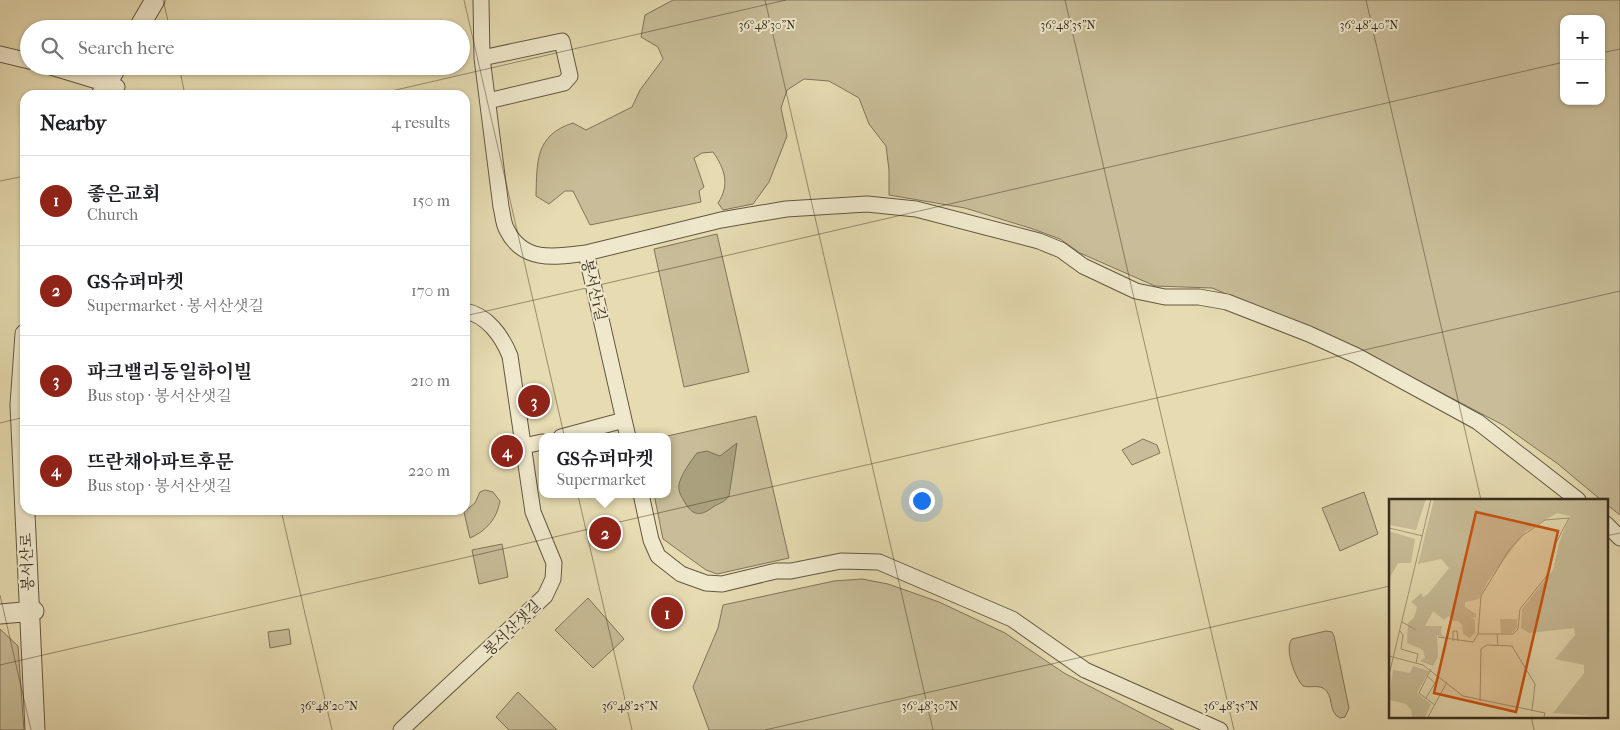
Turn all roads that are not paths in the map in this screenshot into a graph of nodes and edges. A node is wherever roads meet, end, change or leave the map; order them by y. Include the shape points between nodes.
1 (155, 0) edge
2 (162, 0) edge
3 (481, 0) edge
4 (143, 20) edge
5 (152, 20) edge
6 (0, 54) edge
7 (482, 58) junction
8 (20, 59) edge
9 (71, 75) edge
10 (114, 75) edge
11 (121, 75) edge
12 (109, 90) edge
13 (488, 101) junction
14 (586, 253) junction
15 (470, 314) edge
16 (624, 420) junction
17 (576, 433) edge
18 (627, 433) edge
19 (539, 443) edge
20 (524, 446) junction
21 (642, 498) edge
22 (1577, 499) edge
23 (26, 515) edge
24 (29, 515) edge
25 (1608, 526) edge
26 (1620, 538) edge
27 (31, 612) junction
28 (0, 614) edge
29 (35, 730) edge
30 (41, 730) edge
31 (401, 730) edge
32 (1220, 730) edge

1 - 4 street
2 - 5 street
3 - 7 street, 봉서산1길
6 - 8 street
7 - 13 street, 봉서산1길
7 - 13 street via 562,41 570,76 564,83
9 - 12 street
10 - 12 street
11 - 12 street
13 - 14 street, 봉서산1길 via 501,207 507,230 524,252 552,257
14 - 16 street, 봉서산1길
14 - 22 street via 721,220 786,209 867,204 916,209 1039,241 1136,290 1165,297 1199,296 1227,302 1309,334 1357,356 1478,422
15 - 20 street, 봉서산샛길 via 489,323 503,338 510,356
16 - 17 street
16 - 18 street, 봉서산1길
19 - 20 street
20 - 31 street, 봉서산샛길 via 534,512 554,563 553,580 545,596
21 - 32 street via 658,556 681,574 706,583 722,584 776,571 841,561 879,562 1012,618 1085,670
23 - 27 street, 봉서산로
24 - 27 street, 봉서산로
25 - 26 street
27 - 28 street
27 - 29 street, 봉서산로
27 - 30 street, 봉서산로

